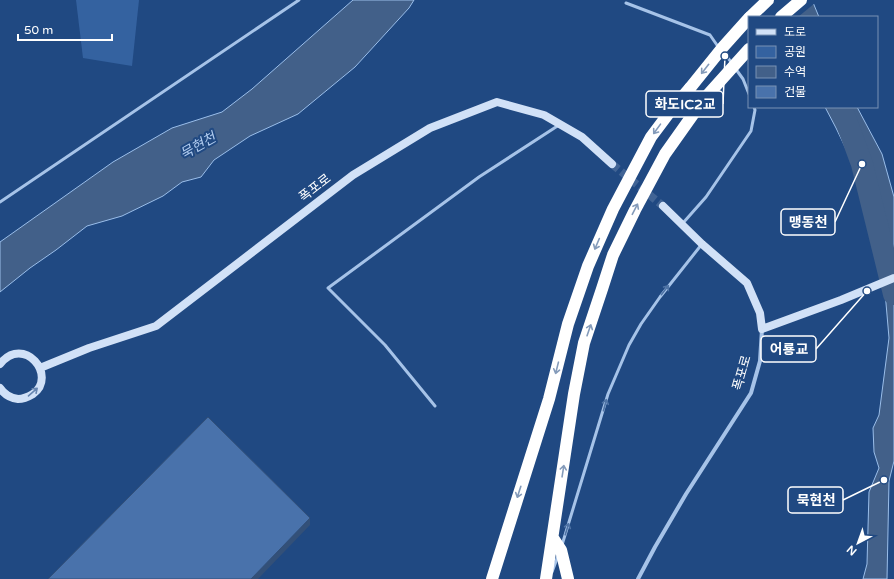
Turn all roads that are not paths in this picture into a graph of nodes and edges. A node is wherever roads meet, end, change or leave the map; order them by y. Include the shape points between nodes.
1 (299, 0) edge
2 (768, 0) edge
3 (801, 0) edge
4 (626, 3) dead end
5 (751, 16) edge
6 (782, 16) edge
7 (748, 19) edge
8 (748, 50) edge
9 (748, 91) edge
10 (754, 108) edge
11 (561, 124) junction
12 (612, 164) tunnel mouth
13 (0, 202) edge
14 (663, 206) tunnel mouth
15 (681, 224) junction
16 (702, 244) junction
17 (894, 278) edge
18 (762, 329) junction
19 (1, 359) edge
20 (40, 368) junction
21 (0, 388) edge
22 (434, 406) dead end
23 (552, 538) junction
24 (561, 550) junction
25 (492, 579) edge
26 (546, 579) edge
27 (550, 579) edge
28 (568, 579) edge
29 (638, 579) edge

1 - 13 lane
2 - 5 highway
3 - 6 highway
4 - 9 lane via 710,35 743,78
7 -> 25 highway, bridge via 672,109 652,137 613,209 588,266 568,324 549,399
23 -> 8 highway, bridge via 584,342 613,256 665,154 704,99
10 - 15 lane via 751,131 706,197
11 - 12 main road, 폭포로 via 582,137
11 - 20 main road, 폭포로 via 544,114 497,102 430,128 353,175 156,326 89,348
11 - 22 lane via 479,177 328,288 385,345
14 - 15 main road, 폭포로
15 - 16 main road, 폭포로
16 - 18 main road, 폭포로 via 747,283 760,313
24 -> 16 lane via 608,394 629,346 660,297
17 - 18 main road
18 - 29 street, 폭포로 via 760,361 751,393 686,494
19 - 20 main road via 20,353 36,361
21 -> 20 main road via 12,398 27,397 39,386 42,375
23 - 24 highway
23 - 26 highway
24 - 27 lane
24 - 28 highway

